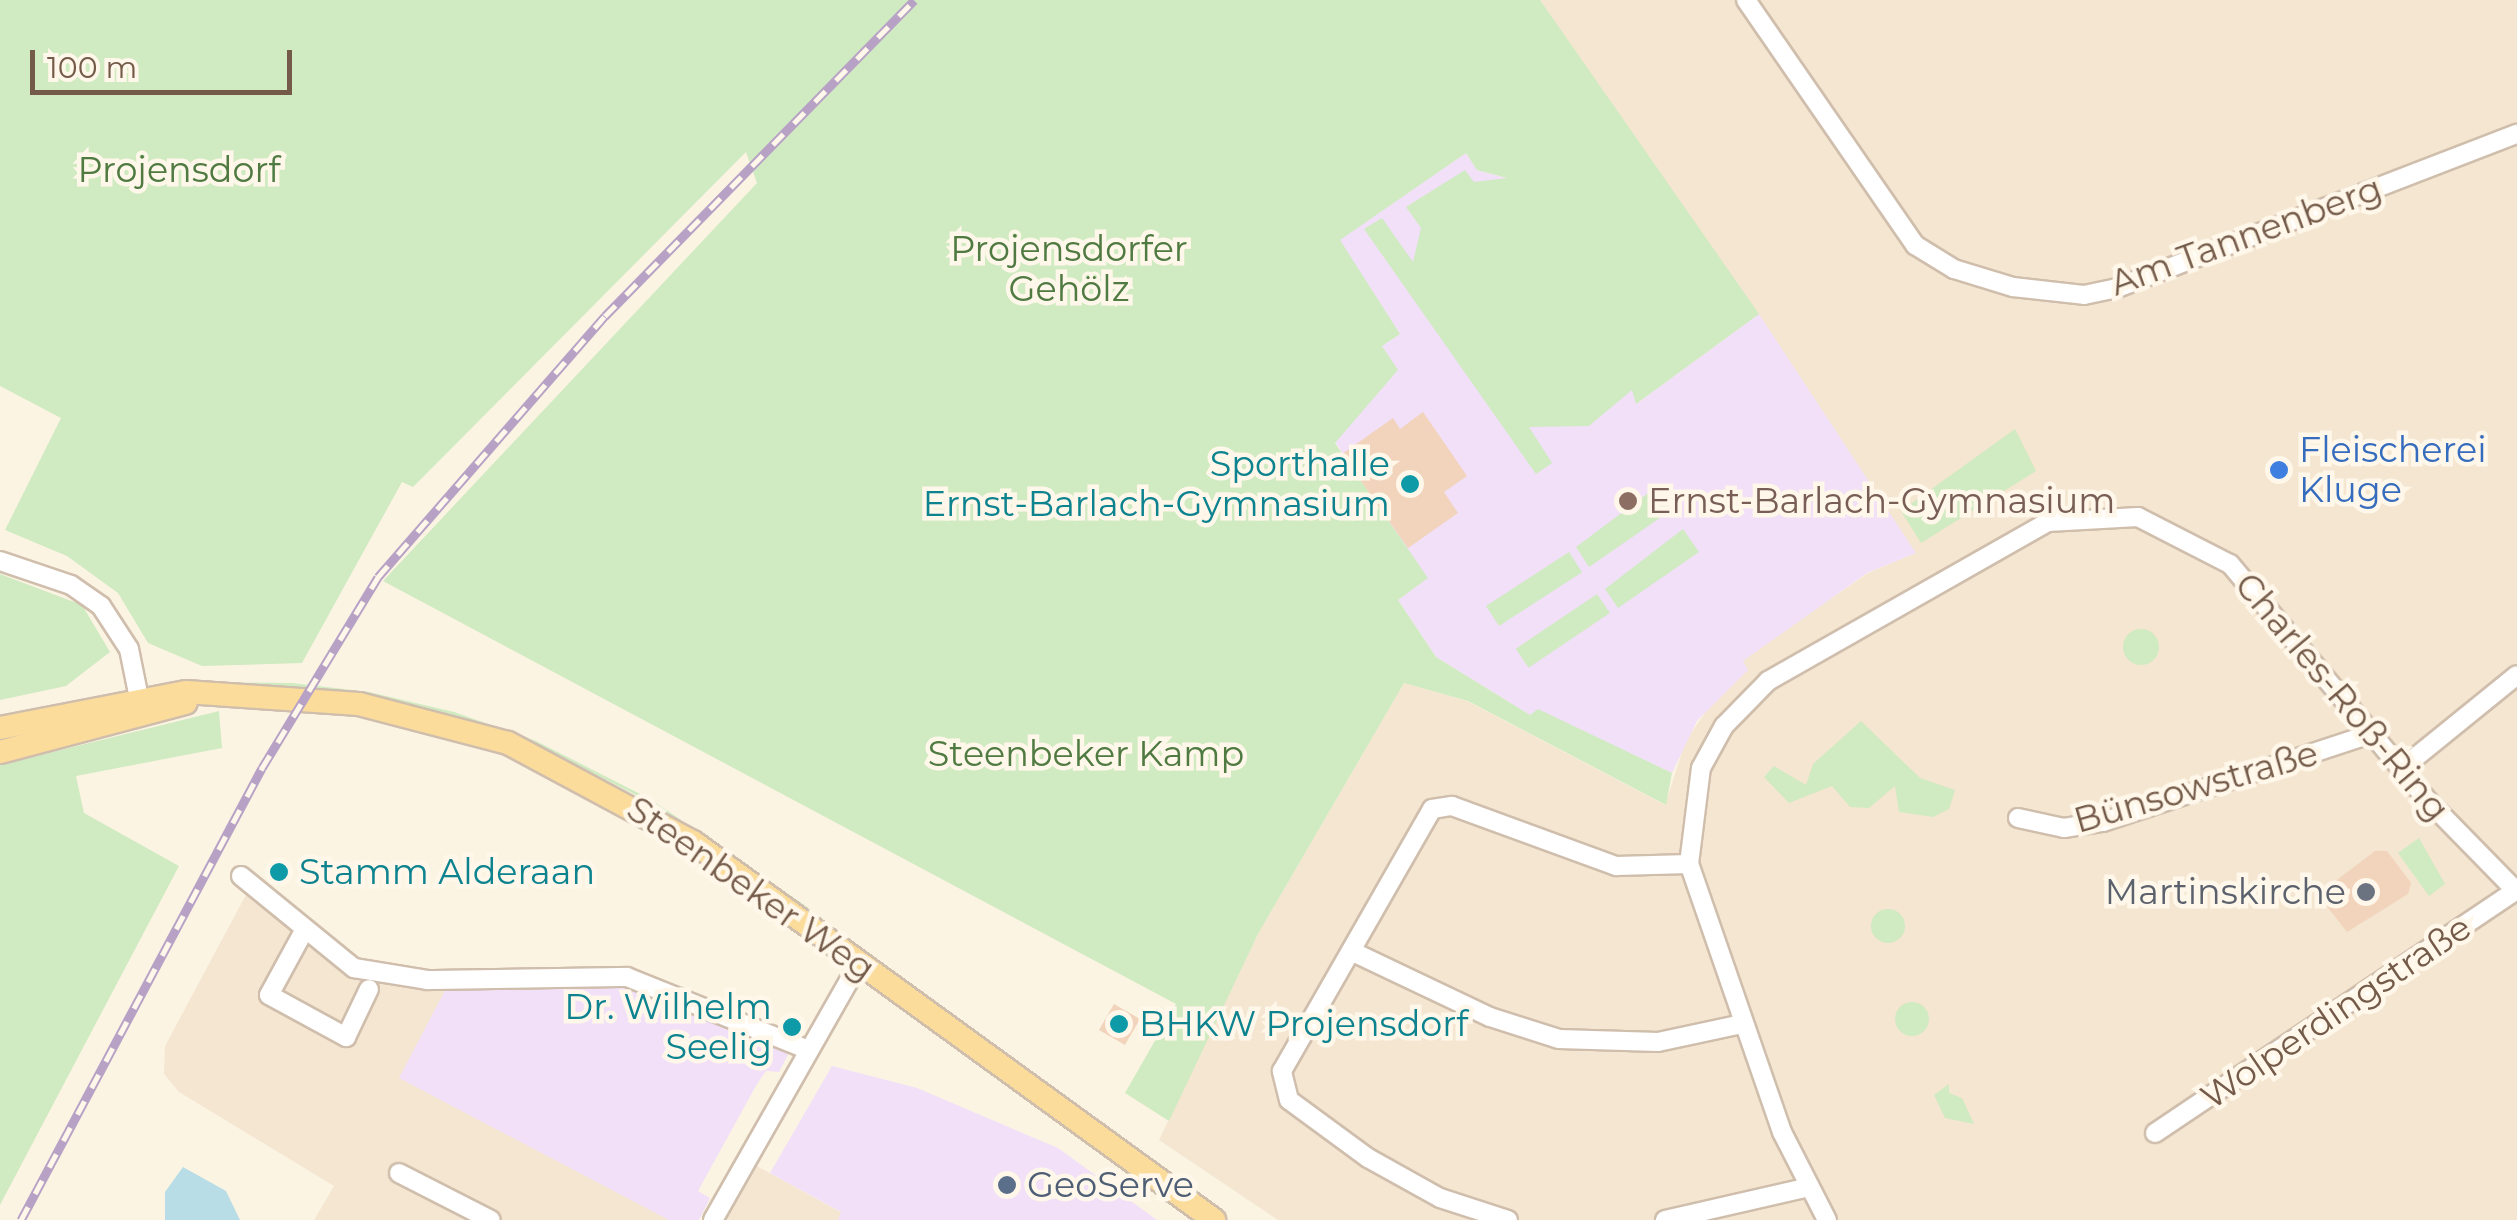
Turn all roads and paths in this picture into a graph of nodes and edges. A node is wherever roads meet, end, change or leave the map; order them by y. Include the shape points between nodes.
1 (1746, 0) edge
2 (2517, 134) edge
3 (0, 561) edge
4 (2517, 675) edge
5 (140, 705) junction
6 (0, 728) edge
7 (2373, 733) junction
8 (0, 752) edge
9 (2401, 769) junction
10 (2018, 818) dead end
11 (1689, 864) junction
12 (241, 876) dead end
13 (2517, 891) edge
14 (304, 928) junction
15 (1350, 951) junction
16 (859, 963) junction
17 (369, 989) dead end
18 (1742, 1024) junction
19 (806, 1049) junction
20 (2156, 1132) dead end
21 (399, 1173) dead end
22 (1809, 1187) junction
23 (491, 1220) edge
24 (713, 1220) edge
25 (1214, 1220) edge
26 (1508, 1220) edge
27 (1665, 1220) edge
28 (1827, 1220) edge

1 - 2 street, Am Tannenberg via 1915,244 1954,269 2013,287 2084,295 2117,288
3 - 5 street via 71,584 102,606 129,649
4 - 9 street
5 - 6 main road, Steenbeker Weg
5 - 8 main road, Steenbeker Weg
5 - 16 main road, Steenbeker Weg via 228,695 382,708 555,763 693,842
7 - 9 street, Charles-Roß-Ring
7 - 10 street, Bünsowstraße via 2103,822 2064,828
7 - 11 street, Charles-Roß-Ring via 2250,585 2204,544 2138,517 2048,522 1739,707 1701,768
9 - 13 street, Charles-Roß-Ring
11 - 15 street via 1616,866 1438,807
11 - 18 street, Charles-Roß-Ring
12 - 14 street
13 - 20 street, Wolperdingstraße
14 - 17 street via 270,995 346,1037
14 - 19 street via 354,968 403,979 588,973 658,984
15 - 18 street via 1490,1018 1559,1039 1658,1042
15 - 26 street via 1282,1071 1284,1095 1400,1178
16 - 19 street
16 - 25 main road, Steenbeker Weg
18 - 22 street, Charles-Roß-Ring
19 - 24 street
21 - 23 street
22 - 27 street
22 - 28 street, Charles-Roß-Ring

